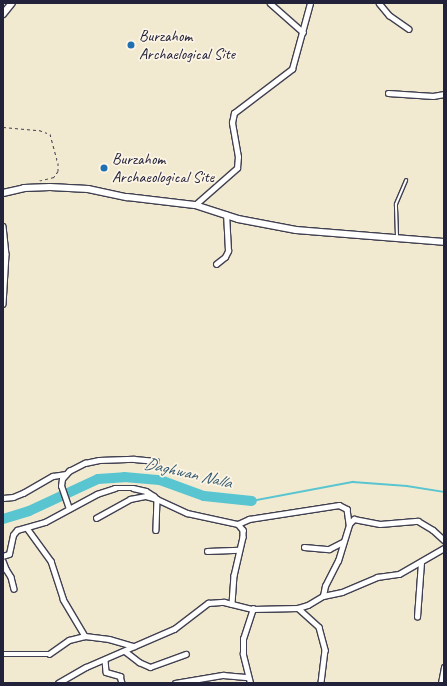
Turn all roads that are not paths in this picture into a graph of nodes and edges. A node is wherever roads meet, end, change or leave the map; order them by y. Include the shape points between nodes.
1 (12, 3) edge
2 (270, 3) edge
3 (310, 3) edge
4 (379, 3) edge
5 (3, 14) edge
6 (409, 29) dead end
7 (302, 32) junction
8 (388, 93) dead end
9 (444, 94) edge
10 (406, 180) dead end
11 (3, 193) edge
12 (196, 205) junction
13 (226, 215) junction
14 (3, 226) edge
15 (398, 239) junction
16 (444, 242) edge
17 (216, 264) dead end
18 (4, 304) edge
19 (156, 461) dead end
20 (66, 474) junction
21 (3, 498) edge
22 (157, 499) junction
23 (69, 509) junction
24 (96, 518) dead end
25 (238, 524) junction
26 (350, 524) junction
27 (27, 528) junction
28 (156, 530) dead end
29 (444, 540) edge
30 (343, 542) junction
31 (304, 547) dead end
32 (444, 548) edge
33 (239, 550) junction
34 (207, 551) dead end
35 (3, 556) edge
36 (3, 562) edge
37 (421, 562) junction
38 (14, 589) dead end
39 (323, 596) junction
40 (232, 604) junction
41 (298, 608) junction
42 (253, 609) junction
43 (417, 617) dead end
44 (85, 636) junction
45 (134, 646) junction
46 (125, 651) junction
47 (3, 654) edge
48 (186, 654) dead end
49 (105, 660) junction
50 (444, 667) edge
51 (248, 677) junction
52 (58, 683) edge
53 (122, 683) edge
54 (174, 683) edge
55 (250, 683) edge
56 (321, 683) edge
57 (441, 683) edge

1 - 5 street
2 - 7 street
3 - 7 street
4 - 6 street via 389,15
7 - 12 street via 292,69 234,113 232,123 238,157 237,168
8 - 9 street via 433,96
10 - 15 lane via 396,204
11 - 12 street via 24,188 67,187
12 - 13 street
13 - 15 street via 296,230
13 - 17 street via 228,251
14 - 18 street via 6,254
15 - 16 street
19 - 20 street via 99,460 76,467
20 - 21 street via 53,476 18,495
20 - 23 street via 61,483 61,490
22 - 23 street via 146,491 122,487 102,492
22 - 24 street via 146,496 130,499
22 - 25 street via 187,513
22 - 28 street
23 - 27 street
25 - 26 street via 249,519 339,505 347,509
25 - 33 street via 244,530
26 - 29 street via 356,518 380,524 418,521
26 - 30 street
27 - 35 street via 14,533 10,552
27 - 44 street via 51,561 63,599
30 - 31 street via 329,549
30 - 39 street
32 - 37 street
33 - 34 street
33 - 40 street
36 - 38 street
37 - 39 street via 399,574 377,577 342,592
37 - 43 street
39 - 41 street
40 - 42 street
40 - 45 street via 208,604 174,629
41 - 42 street
41 - 56 street via 319,627 325,650
42 - 51 street via 243,639
44 - 45 street
44 - 47 street via 68,640 49,654
45 - 46 street
46 - 48 street via 150,667
46 - 49 street
49 - 52 street via 86,667
49 - 53 street via 106,672 120,676
50 - 57 street
51 - 54 street via 223,675
51 - 55 street

